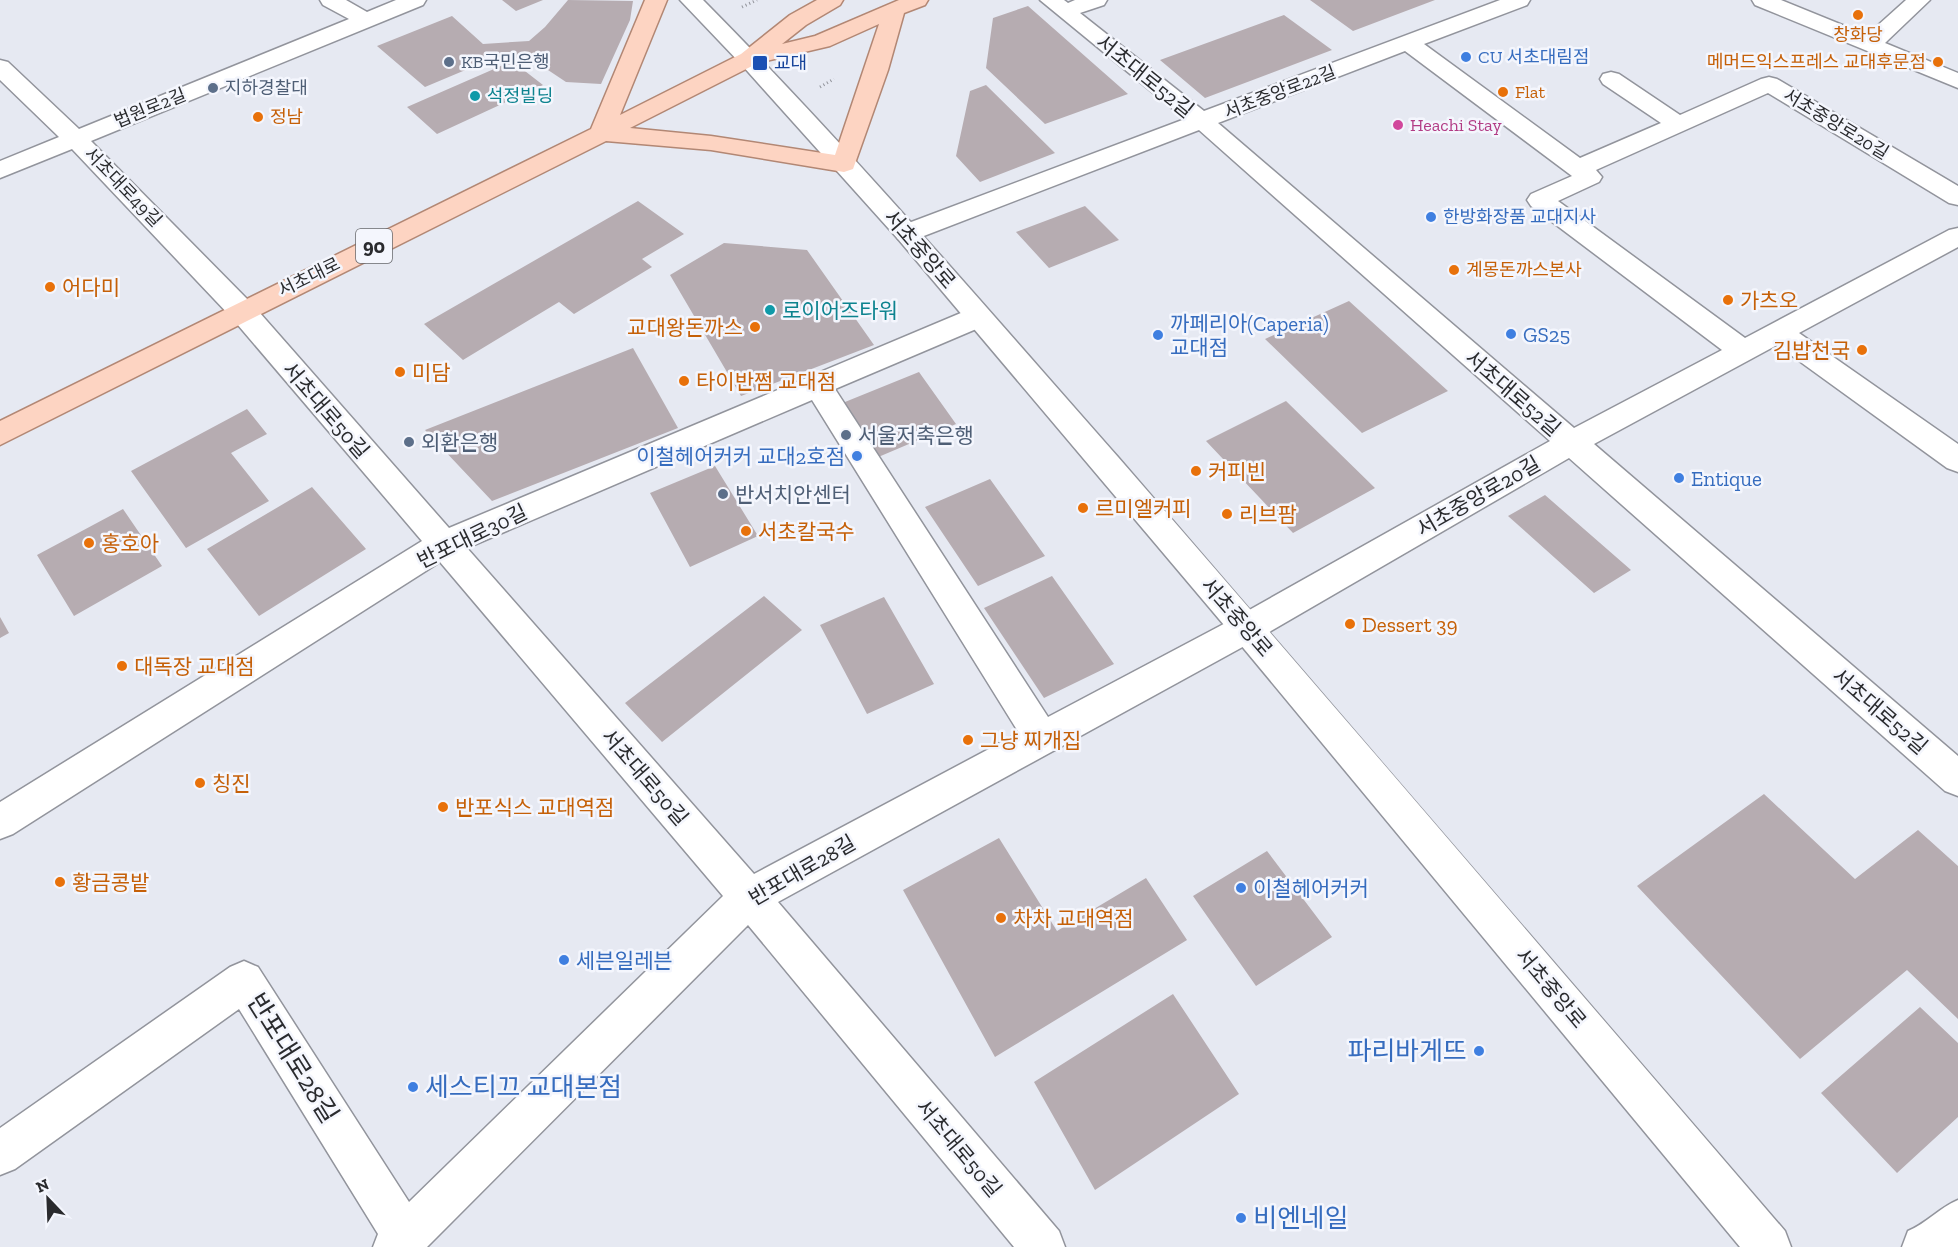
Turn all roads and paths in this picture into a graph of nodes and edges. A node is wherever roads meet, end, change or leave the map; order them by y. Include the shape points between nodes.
1 (331, 0) edge
2 (415, 0) edge
3 (656, 0) edge
4 (691, 0) edge
5 (832, 0) edge
6 (916, 0) edge
7 (1096, 0) edge
8 (1519, 0) edge
9 (1763, 0) edge
10 (1919, 0) edge
11 (1058, 5) edge
12 (894, 11) junction
13 (366, 20) junction
14 (1408, 43) junction
15 (1870, 44) junction
16 (749, 59) junction
17 (0, 68) edge
18 (1611, 79) dead end
19 (1958, 81) edge
20 (1203, 122) junction
21 (1678, 124) junction
22 (601, 133) junction
23 (75, 139) junction
24 (844, 164) junction
25 (1579, 168) junction
26 (0, 170) edge
27 (1958, 197) edge
28 (907, 233) junction
29 (1958, 236) edge
30 (242, 311) junction
31 (978, 317) junction
32 (1778, 332) junction
33 (1743, 351) junction
34 (818, 386) junction
35 (0, 434) edge
36 (1571, 443) junction
37 (1958, 460) edge
38 (442, 545) junction
39 (1247, 628) junction
40 (1042, 738) junction
41 (1958, 779) edge
42 (0, 822) edge
43 (749, 897) junction
44 (0, 1154) edge
45 (1958, 1222) edge
46 (1027, 1241) edge
47 (400, 1242) edge
48 (1769, 1247) edge
49 (1924, 1247) edge

1 - 13 street
2 - 13 street, 법원로2길
3 - 22 main road
4 - 16 street, 서초중앙로
5 - 16 main road, 서초대로 / 90 via 798,20
6 - 12 main road, 서초대로 / 90
7 - 11 street, 서초대로52길
8 - 14 street, 서초중앙로22길
9 - 15 street
10 - 15 street
11 - 20 street, 서초대로52길
12 - 16 main road, 서초대로 / 90 via 822,41
12 - 24 main road
13 - 23 street, 법원로2길
14 - 20 street, 서초중앙로22길
14 - 25 street
15 - 19 street
16 - 22 main road, 서초대로 / 90
16 - 24 street, 서초중앙로
17 - 23 street, 서초대로49길
18 - 21 street
20 - 28 street, 서초중앙로22길
20 - 36 street, 서초대로52길
21 - 25 street, 서초중앙로20길
21 - 27 street, 서초중앙로20길 via 1768,84
22 - 24 main road via 711,143
22 - 30 main road, 서초대로 / 90
23 - 26 street, 법원로2길
23 - 30 street, 서초대로49길
24 - 28 street, 서초중앙로
25 - 33 street via 1590,177 1540,200
28 - 31 street, 서초중앙로
29 - 32 street, 서초중앙로20길
30 - 35 main road, 서초대로 / 90
30 - 38 street, 서초대로50길
31 - 34 street, 반포대로30길
31 - 39 street, 서초중앙로
32 - 33 street, 서초중앙로20길
32 - 37 street
33 - 36 street, 서초중앙로20길
34 - 38 street, 반포대로30길
34 - 40 street
36 - 39 street, 서초중앙로20길
36 - 41 street, 서초대로52길
38 - 42 street, 반포대로30길
38 - 43 street, 서초대로50길
39 - 40 street, 반포대로28길
39 - 48 street, 서초중앙로
40 - 43 street, 반포대로28길
43 - 46 street, 서초대로50길
43 - 47 street, 반포대로28길
44 - 47 street, 반포대로28길 via 244,981
45 - 49 street via 1939,1240

